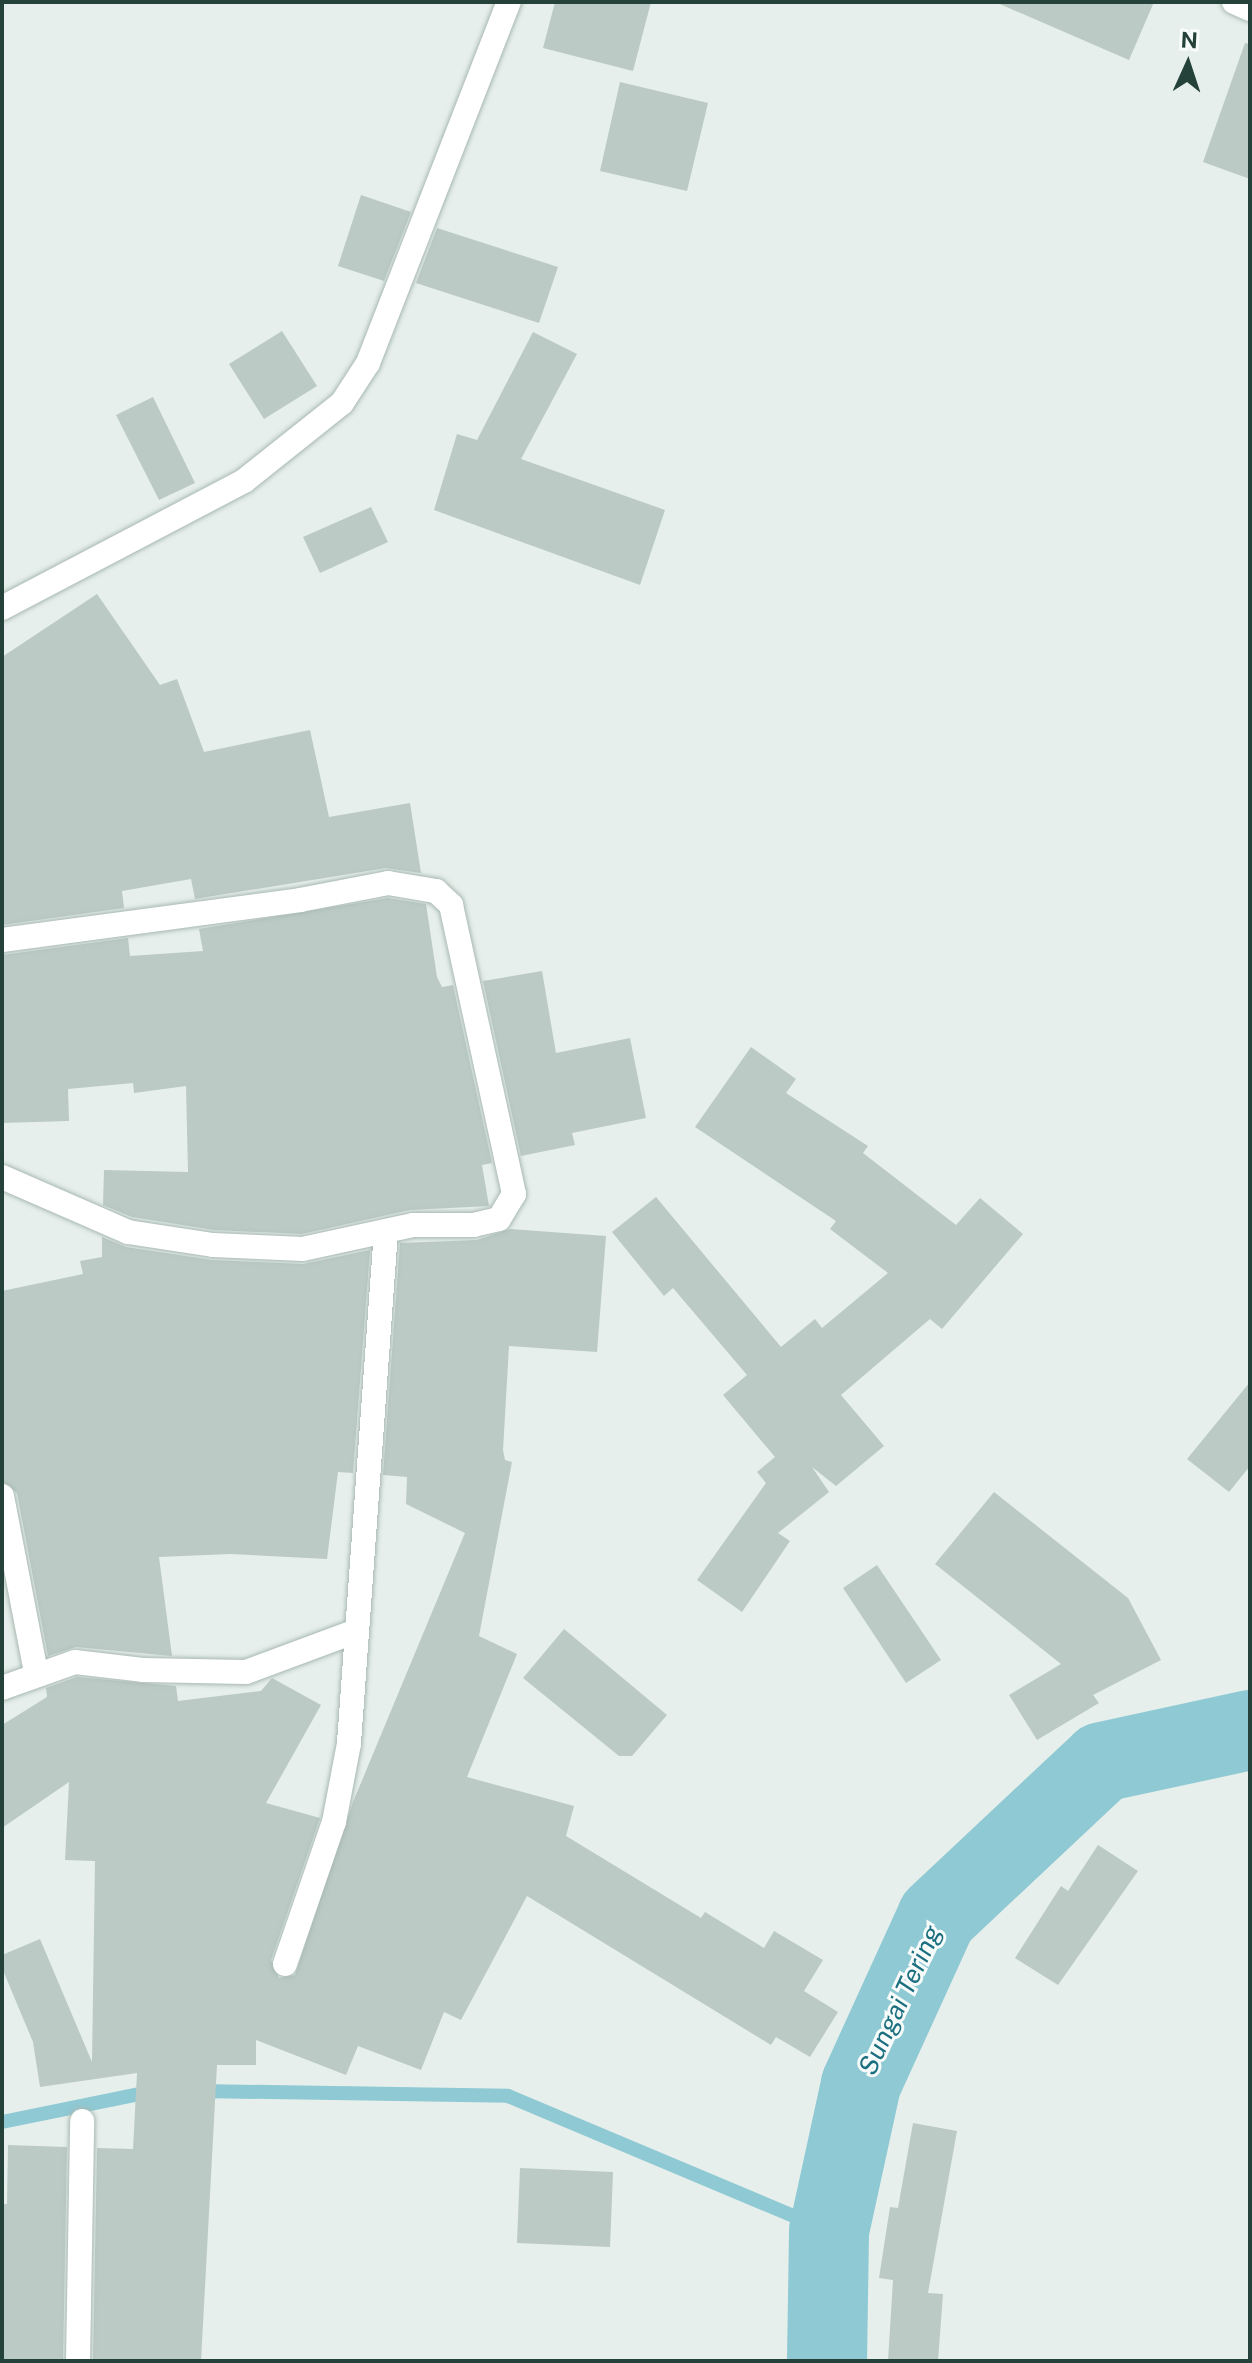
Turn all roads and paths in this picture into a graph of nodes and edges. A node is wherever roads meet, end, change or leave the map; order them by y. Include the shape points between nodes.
1 (509, 2) edge
2 (1234, 2) edge
3 (1250, 9) edge
4 (2, 608) edge
5 (2, 940) edge
6 (2, 1177) edge
7 (386, 1231) junction
8 (2, 1496) edge
9 (356, 1631) junction
10 (36, 1673) junction
11 (2, 1688) edge
12 (285, 1964) dead end
13 (82, 2121) dead end
14 (78, 2361) edge

1 - 4 street via 368,363 342,403 244,481
2 - 3 street
5 - 7 street via 388,883 436,891 451,905 514,1194 499,1219
6 - 7 street via 128,1232 199,1243 303,1249
7 - 9 street
8 - 10 street
9 - 10 street via 246,1672 143,1670 75,1662
9 - 12 street via 349,1743 334,1822
10 - 11 street
13 - 14 street

